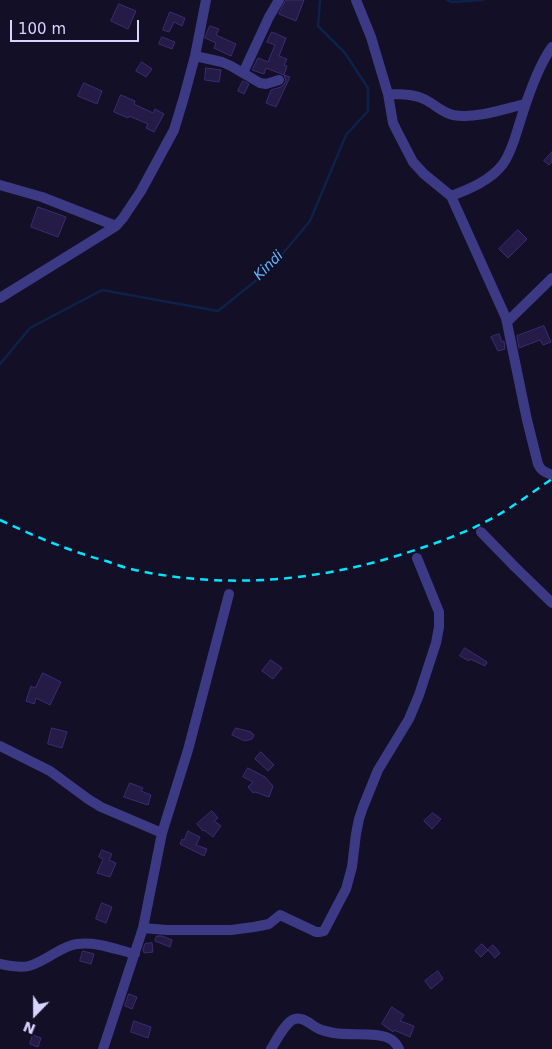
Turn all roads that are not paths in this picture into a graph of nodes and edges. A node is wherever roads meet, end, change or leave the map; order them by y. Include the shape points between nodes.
1 (206, 0) edge
2 (279, 0) edge
3 (356, 0) edge
4 (552, 47) edge
5 (195, 56) junction
6 (243, 73) junction
7 (279, 80) dead end
8 (388, 94) junction
9 (525, 104) junction
10 (0, 186) edge
11 (451, 196) junction
12 (116, 226) junction
13 (552, 278) edge
14 (0, 298) edge
15 (507, 322) junction
16 (552, 475) edge
17 (482, 532) dead end
18 (417, 558) dead end
19 (229, 594) dead end
20 (552, 602) edge
21 (0, 746) edge
22 (162, 833) junction
23 (143, 928) junction
24 (135, 954) junction
25 (0, 964) edge
26 (103, 1049) edge
27 (271, 1049) edge
28 (399, 1049) edge

1 - 5 street
2 - 6 street
3 - 8 street via 371,36
4 - 9 street
5 - 6 street via 222,62
5 - 12 street via 174,130 141,191
6 - 7 street via 260,83
8 - 9 street via 420,97 444,112 461,115 482,114
8 - 11 street via 393,123 413,162
9 - 11 street via 509,155 503,164 483,182
10 - 12 street via 42,197
11 - 15 street
12 - 14 street
13 - 15 street
15 - 16 street via 538,464 540,469
17 - 20 street
18 - 23 street via 439,612 436,642 409,719 378,770 363,807 346,889 324,931 316,932 280,915 269,924 231,930
19 - 22 street via 188,750
21 - 22 street via 50,772 101,807
22 - 23 street
23 - 24 street
24 - 25 street via 92,944 76,944 34,965 17,968
24 - 26 street
27 - 28 street via 289,1022 298,1018 337,1034 388,1038

